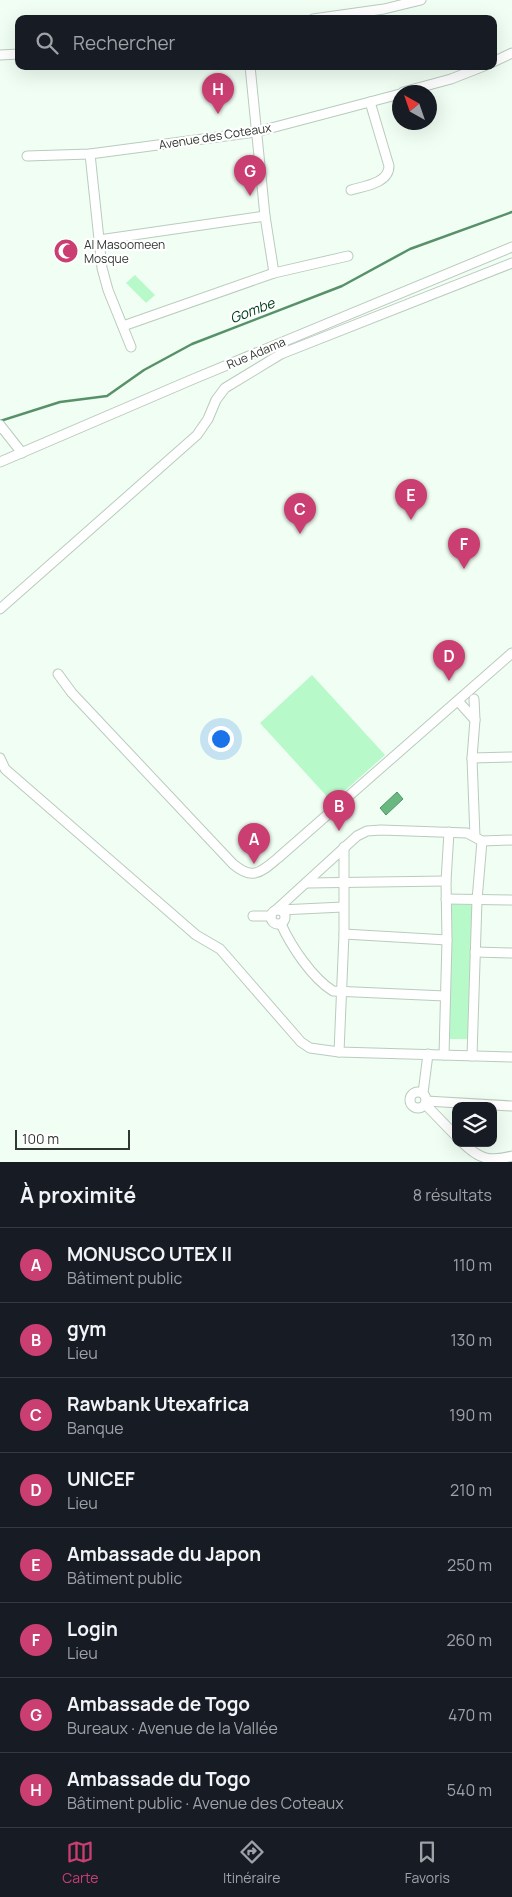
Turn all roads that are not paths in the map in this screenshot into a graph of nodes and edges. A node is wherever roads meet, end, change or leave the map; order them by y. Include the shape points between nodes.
1 (421, 0) edge
2 (345, 15) edge
3 (512, 53) edge
4 (15, 54) edge
5 (0, 55) edge
6 (497, 60) edge
7 (250, 70) edge
8 (474, 70) edge
9 (429, 85) edge
10 (392, 96) edge
11 (370, 102) junction
12 (256, 132) junction
13 (90, 154) junction
14 (27, 156) dead end
15 (351, 190) dead end
16 (265, 216) junction
17 (99, 240) junction
18 (512, 247) edge
19 (348, 256) dead end
20 (512, 264) edge
21 (274, 273) junction
22 (123, 326) junction
23 (131, 347) dead end
24 (0, 425) edge
25 (22, 453) junction
26 (0, 462) edge
27 (0, 609) edge
28 (512, 652) edge
29 (58, 674) dead end
30 (474, 699) dead end
31 (458, 700) junction
32 (475, 720) junction
33 (512, 757) edge
34 (0, 758) edge
35 (472, 758) junction
36 (449, 832) junction
37 (479, 839) junction
38 (512, 840) edge
39 (344, 847) junction
40 (446, 881) junction
41 (344, 882) junction
42 (307, 883) junction
43 (446, 899) junction
44 (477, 900) junction
45 (512, 900) edge
46 (343, 907) junction
47 (276, 912) junction
48 (253, 916) dead end
49 (344, 934) junction
50 (447, 940) junction
51 (476, 952) junction
52 (512, 953) edge
53 (342, 991) junction
54 (445, 996) junction
55 (339, 1052) junction
56 (428, 1054) junction
57 (444, 1055) junction
58 (472, 1056) junction
59 (512, 1057) edge
60 (425, 1100) junction
61 (512, 1106) edge
62 (452, 1131) edge
63 (468, 1147) edge
64 (512, 1156) edge

1 - 2 street via 384,10
3 - 6 street
4 - 5 street
7 - 12 street
8 - 9 street
10 - 11 street, Avenue des Coteaux
11 - 12 street, Avenue des Coteaux
11 - 15 street via 389,172 385,178
12 - 13 street, Avenue des Coteaux
12 - 16 street
13 - 14 street, Avenue des Coteaux
13 - 17 street
16 - 17 street
16 - 21 street
17 - 22 street via 104,275
18 - 25 street, Rue Adama
19 - 21 street
20 - 27 street via 280,354 234,380 216,400 208,420 197,435
21 - 22 street
22 - 23 street
24 - 25 street
25 - 26 street, Rue Adama
28 - 31 street
29 - 31 street via 233,864 250,874 262,872
30 - 32 street
31 - 32 street
32 - 35 street
33 - 35 street
34 - 55 street via 5,769 34,795 196,935 220,949 301,1042 310,1048
35 - 37 street
36 - 37 street via 467,833
36 - 39 street via 367,831
36 - 40 street
37 - 38 street
37 - 44 street
39 - 41 street
39 - 42 street
40 - 41 street
40 - 43 street
41 - 42 street
41 - 46 street
42 - 47 street
43 - 44 street
43 - 50 street
44 - 45 street
44 - 51 street
46 - 47 street
46 - 49 street
47 - 48 street
47 - 53 street via 274,923 282,924 292,946 324,986
49 - 50 street
49 - 53 street
50 - 54 street
51 - 52 street
51 - 58 street
53 - 54 street
53 - 55 street
54 - 57 street
55 - 56 street
56 - 57 street
56 - 60 street
57 - 58 street
58 - 59 street
60 - 61 street
60 - 62 street
63 - 64 street via 481,1158 498,1162

